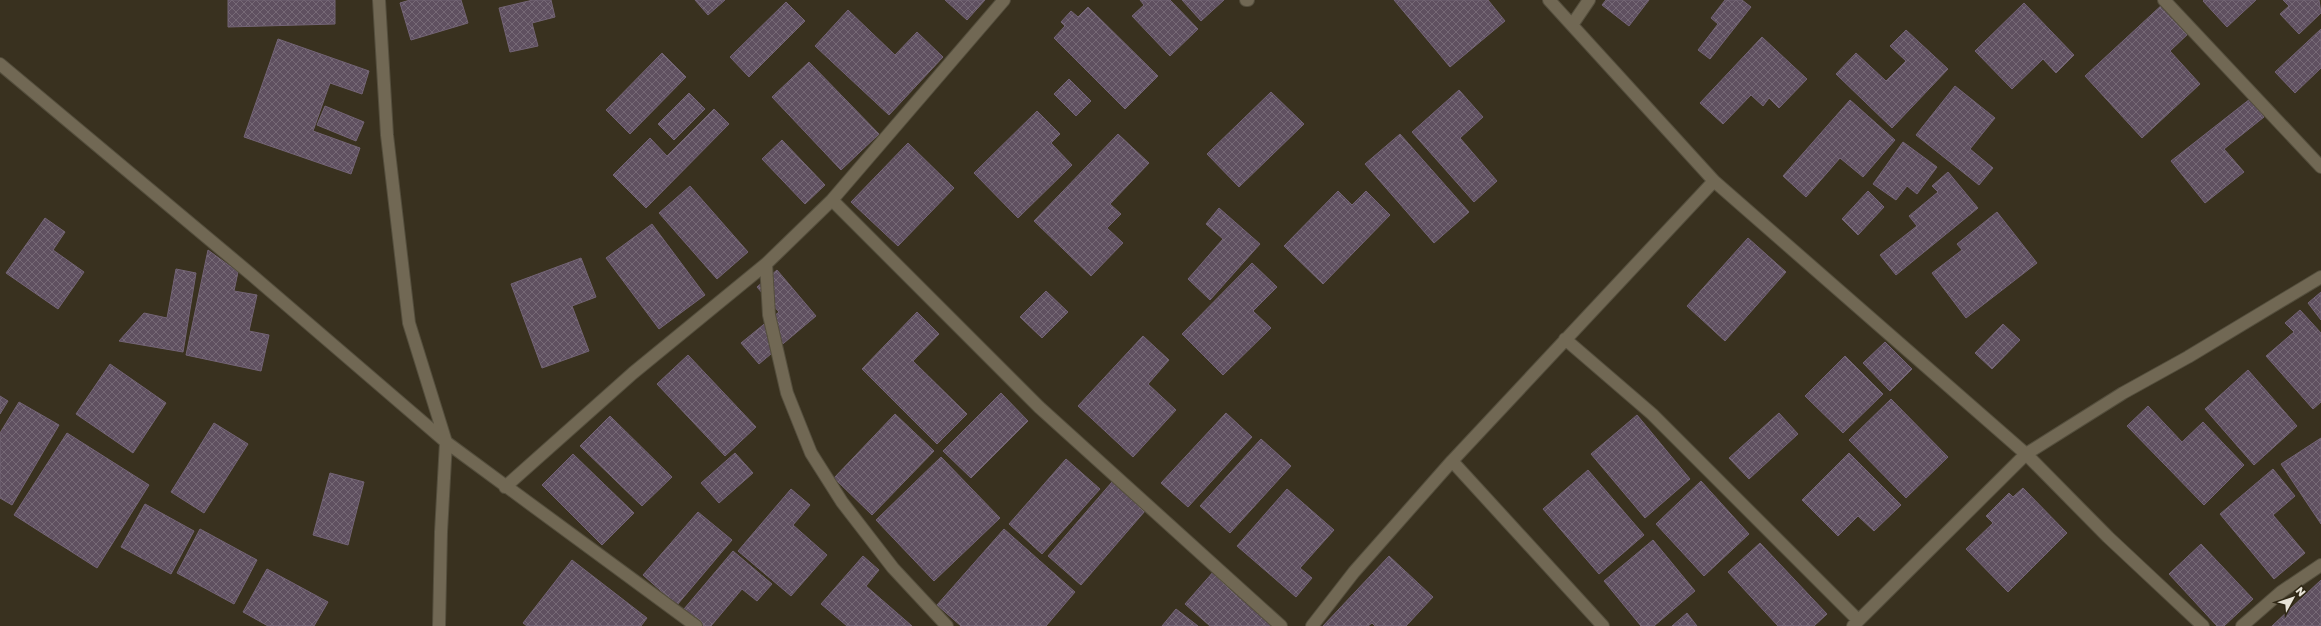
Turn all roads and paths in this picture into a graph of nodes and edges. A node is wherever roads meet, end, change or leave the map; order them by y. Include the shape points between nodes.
1 (379, 0) edge
2 (1004, 0) edge
3 (1549, 0) edge
4 (1589, 0) edge
5 (2164, 0) edge
6 (1572, 25) junction
7 (0, 64) edge
8 (2321, 167) edge
9 (1714, 181) junction
10 (832, 200) junction
11 (766, 264) junction
12 (2321, 277) edge
13 (1565, 339) junction
14 (446, 442) junction
15 (2026, 454) junction
16 (1452, 461) junction
17 (505, 487) junction
18 (2321, 565) edge
19 (1855, 623) edge
20 (439, 626) edge
21 (696, 626) edge
22 (947, 626) edge
23 (1281, 626) edge
24 (1312, 626) edge
25 (1603, 626) edge
26 (2202, 626) edge
27 (2242, 626) edge

1 - 14 street via 388,134 409,324
2 - 10 street
3 - 6 street
4 - 6 street
5 - 8 street
6 - 9 street
7 - 14 street
9 - 13 street
9 - 15 street
10 - 11 street
10 - 23 street via 1039,407
11 - 17 street via 633,373
11 - 22 street via 769,315 787,393 811,453 842,502 893,568
12 - 15 street via 2123,393
13 - 16 street
13 - 19 street via 1652,414
14 - 17 street
14 - 20 street
15 - 19 street
15 - 26 street via 2108,537
16 - 24 street via 1354,572
16 - 25 street
17 - 21 street
18 - 27 street via 2281,592

